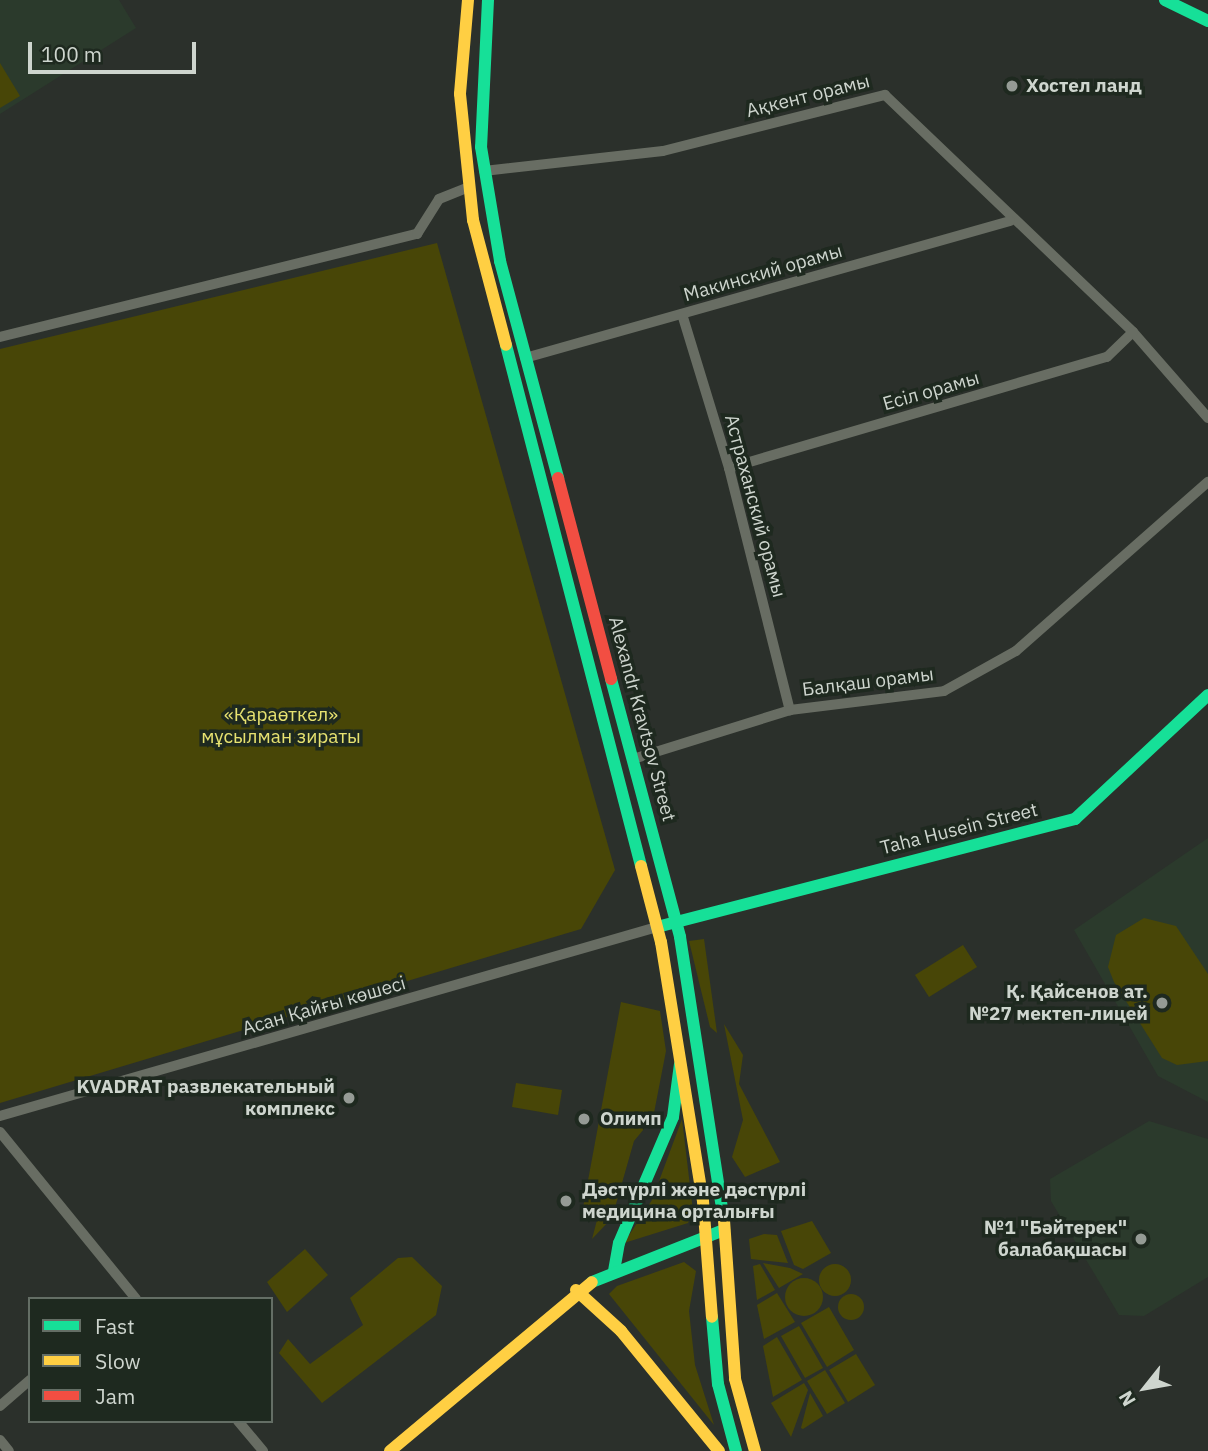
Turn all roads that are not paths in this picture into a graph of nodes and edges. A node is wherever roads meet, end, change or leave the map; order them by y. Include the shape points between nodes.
1 (468, 0) edge
2 (488, 0) edge
3 (1165, 0) edge
4 (1208, 21) edge
5 (484, 171) junction
6 (468, 187) junction
7 (1010, 221) junction
8 (681, 314) junction
9 (1133, 332) junction
10 (0, 337) edge
11 (525, 358) junction
12 (1208, 418) edge
13 (729, 468) junction
14 (1208, 482) edge
15 (1208, 695) edge
16 (790, 710) junction
17 (633, 758) junction
18 (676, 921) junction
19 (657, 927) junction
20 (682, 1046) junction
21 (0, 1116) edge
22 (0, 1132) edge
23 (724, 1230) junction
24 (705, 1237) junction
25 (614, 1271) junction
26 (576, 1290) junction
27 (133, 1295) edge
28 (28, 1382) edge
29 (0, 1406) edge
30 (240, 1423) edge
31 (0, 1440) edge
32 (9, 1451) edge
33 (263, 1451) edge
34 (390, 1451) edge
35 (719, 1451) edge
36 (736, 1451) edge
37 (755, 1451) edge

1 - 6 main road, Alexandr Kravtsov Street via 460,94
2 - 5 main road, Alexandr Kravtsov Street via 480,87
3 - 4 main road
5 - 7 street, Ақкент орамы via 663,150 885,96 907,110
5 - 11 main road, Alexandr Kravtsov Street
6 - 10 street via 439,199 417,234
6 - 19 main road, Alexandr Kravtsov Street
7 - 8 street, Макинский орамы
7 - 9 street, Ақкент орамы
8 - 11 street, Макинский орамы
8 - 13 street, Астраханский орамы
9 - 12 street, Ақкент орамы
9 - 13 street, Есіл орамы via 1107,357
11 - 17 main road, Alexandr Kravtsov Street
13 - 16 street, Астраханский орамы
14 - 16 street, Балқаш орамы via 1016,652 944,691
15 - 18 main road, Taha Husein Street via 1075,818
16 - 17 street, Балқаш орамы
17 - 18 main road, Alexandr Kravtsov Street
18 - 19 main road, Taha Husein Street
18 - 23 main road, Alexandr Kravtsov Street via 713,1118
19 - 20 main road, Alexandr Kravtsov Street
19 - 21 street, Асан Қайғы көшесі
20 - 24 main road, Alexandr Kravtsov Street
20 - 25 main road via 673,1117 619,1243
22 - 27 street
23 - 24 main road
23 - 37 main road, Alexandr Kravtsov Street via 735,1379
24 - 25 main road
24 - 36 main road, Alexandr Kravtsov Street via 718,1384
25 - 26 main road
26 - 34 main road
26 - 35 main road via 621,1331
28 - 29 street
30 - 33 street
31 - 32 street

